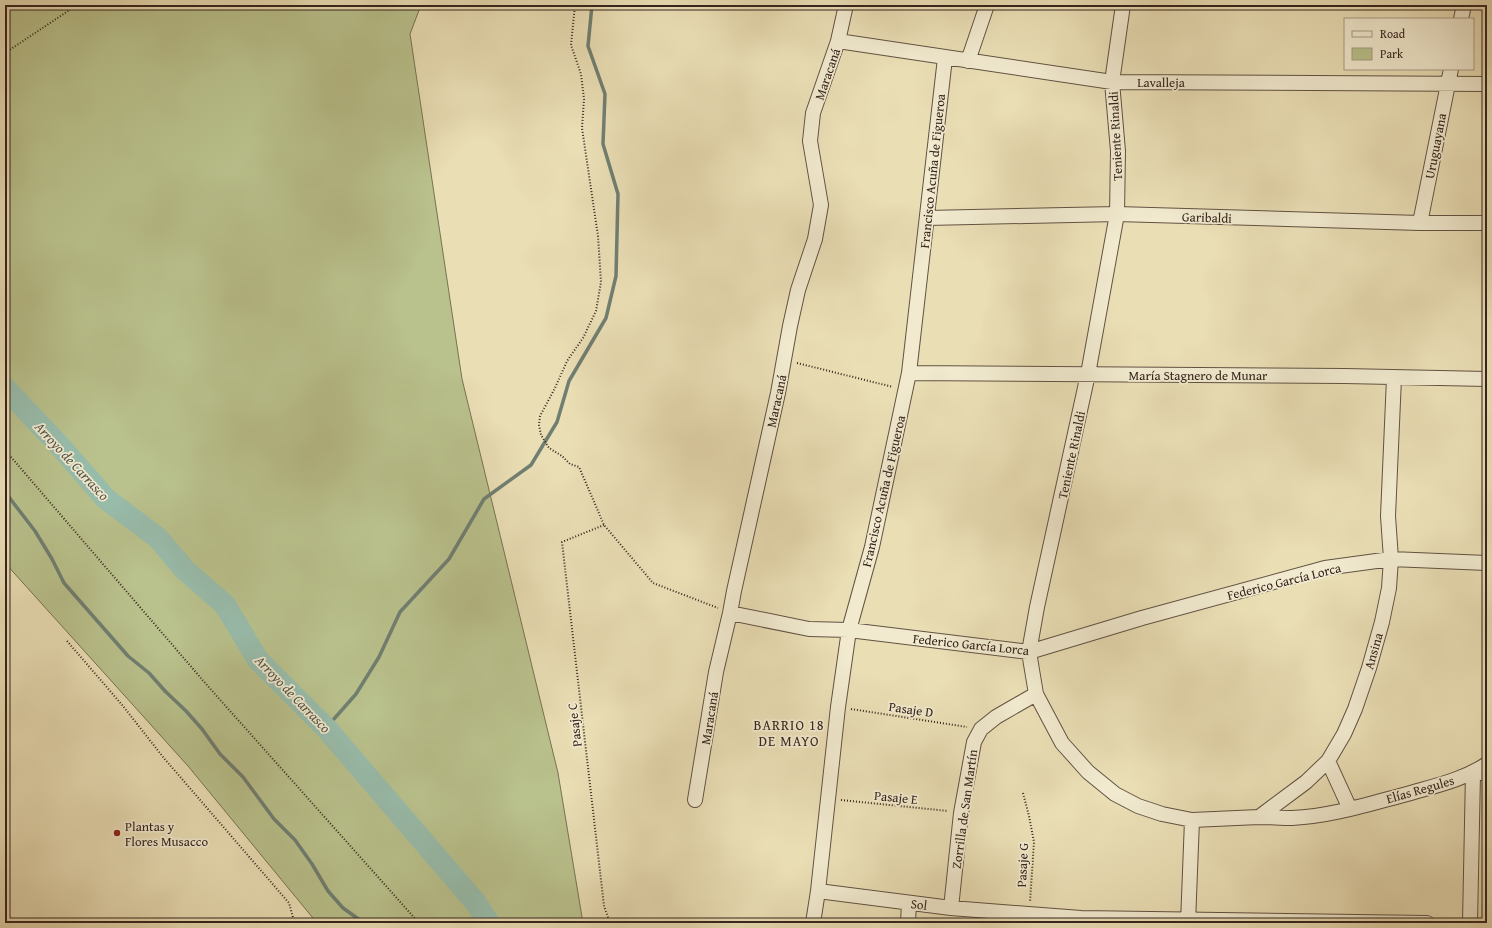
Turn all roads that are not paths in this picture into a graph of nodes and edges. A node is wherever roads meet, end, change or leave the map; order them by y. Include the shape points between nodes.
1 (846, 5) edge
2 (987, 5) edge
3 (1123, 5) edge
4 (1464, 5) edge
5 (1461, 18) edge
6 (838, 41) junction
7 (945, 58) junction
8 (968, 61) junction
9 (1451, 70) edge
10 (1112, 82) junction
11 (1448, 84) junction
12 (1487, 84) edge
13 (1118, 214) junction
14 (927, 218) junction
15 (1420, 223) junction
16 (1487, 223) edge
17 (909, 373) junction
18 (1088, 374) junction
19 (1394, 378) junction
20 (1487, 379) edge
21 (1391, 559) junction
22 (1487, 563) edge
23 (730, 612) junction
24 (849, 630) junction
25 (1029, 652) junction
26 (1036, 694) junction
27 (1328, 761) junction
28 (1487, 764) edge
29 (1480, 773) edge
30 (695, 800) dead end
31 (1350, 809) junction
32 (1258, 817) junction
33 (1192, 820) junction
34 (818, 891) junction
35 (909, 903) junction
36 (952, 908) junction
37 (1188, 922) edge
38 (813, 923) edge
39 (908, 923) edge
40 (1427, 923) edge
41 (1470, 923) edge

1 - 6 street, Maracaná
2 - 8 street
3 - 10 street, Teniente Rinaldi
4 - 5 street
6 - 7 street, Lavalleja
6 - 23 street, Maracaná via 814,113 810,141 821,205 815,239 798,290
7 - 8 street, Lavalleja
7 - 14 street, Francisco Acuña de Figueroa
8 - 10 street, Lavalleja
9 - 11 street, Uruguayana
10 - 11 street, Lavalleja
10 - 13 street, Teniente Rinaldi via 1118,151
11 - 12 street, Lavalleja
11 - 15 street, Uruguayana
13 - 14 street, Garibaldi
13 - 15 street, Garibaldi
13 - 18 street, Teniente Rinaldi
14 - 17 street, Francisco Acuña de Figueroa
15 - 16 street, Garibaldi
17 - 18 street, María Stagnero de Munar
17 - 24 street, Francisco Acuña de Figueroa via 872,547
18 - 19 street, María Stagnero de Munar
18 - 25 street, Teniente Rinaldi
19 - 20 street, María Stagnero de Munar
19 - 21 street, Ansina via 1388,516
21 - 22 street, Federico García Lorca
21 - 25 street, Federico García Lorca via 1325,568
21 - 27 street, Ansina via 1389,588 1369,668 1344,734
23 - 24 street, Federico García Lorca via 809,629
23 - 30 street, Maracaná via 716,672
24 - 25 street, Federico García Lorca
24 - 34 street, Francisco Acuña de Figueroa
25 - 26 street, Teniente Rinaldi
26 - 33 street, Teniente Rinaldi via 1062,743 1088,772 1115,794 1138,806
26 - 36 street, Zorrilla de San Martín via 996,717 982,729 974,742 961,813
27 - 31 street
27 - 32 street, Ansina via 1306,782
28 - 29 street, Elías Regules
29 - 31 street, Elías Regules
29 - 41 street
31 - 32 street, Elías Regules via 1292,818
32 - 33 street
33 - 37 street
34 - 35 street, Sol
34 - 38 street, Francisco Acuña de Figueroa
35 - 36 street, Sol
35 - 39 street
36 - 37 street, Sol via 1081,918
37 - 40 street, Sol

